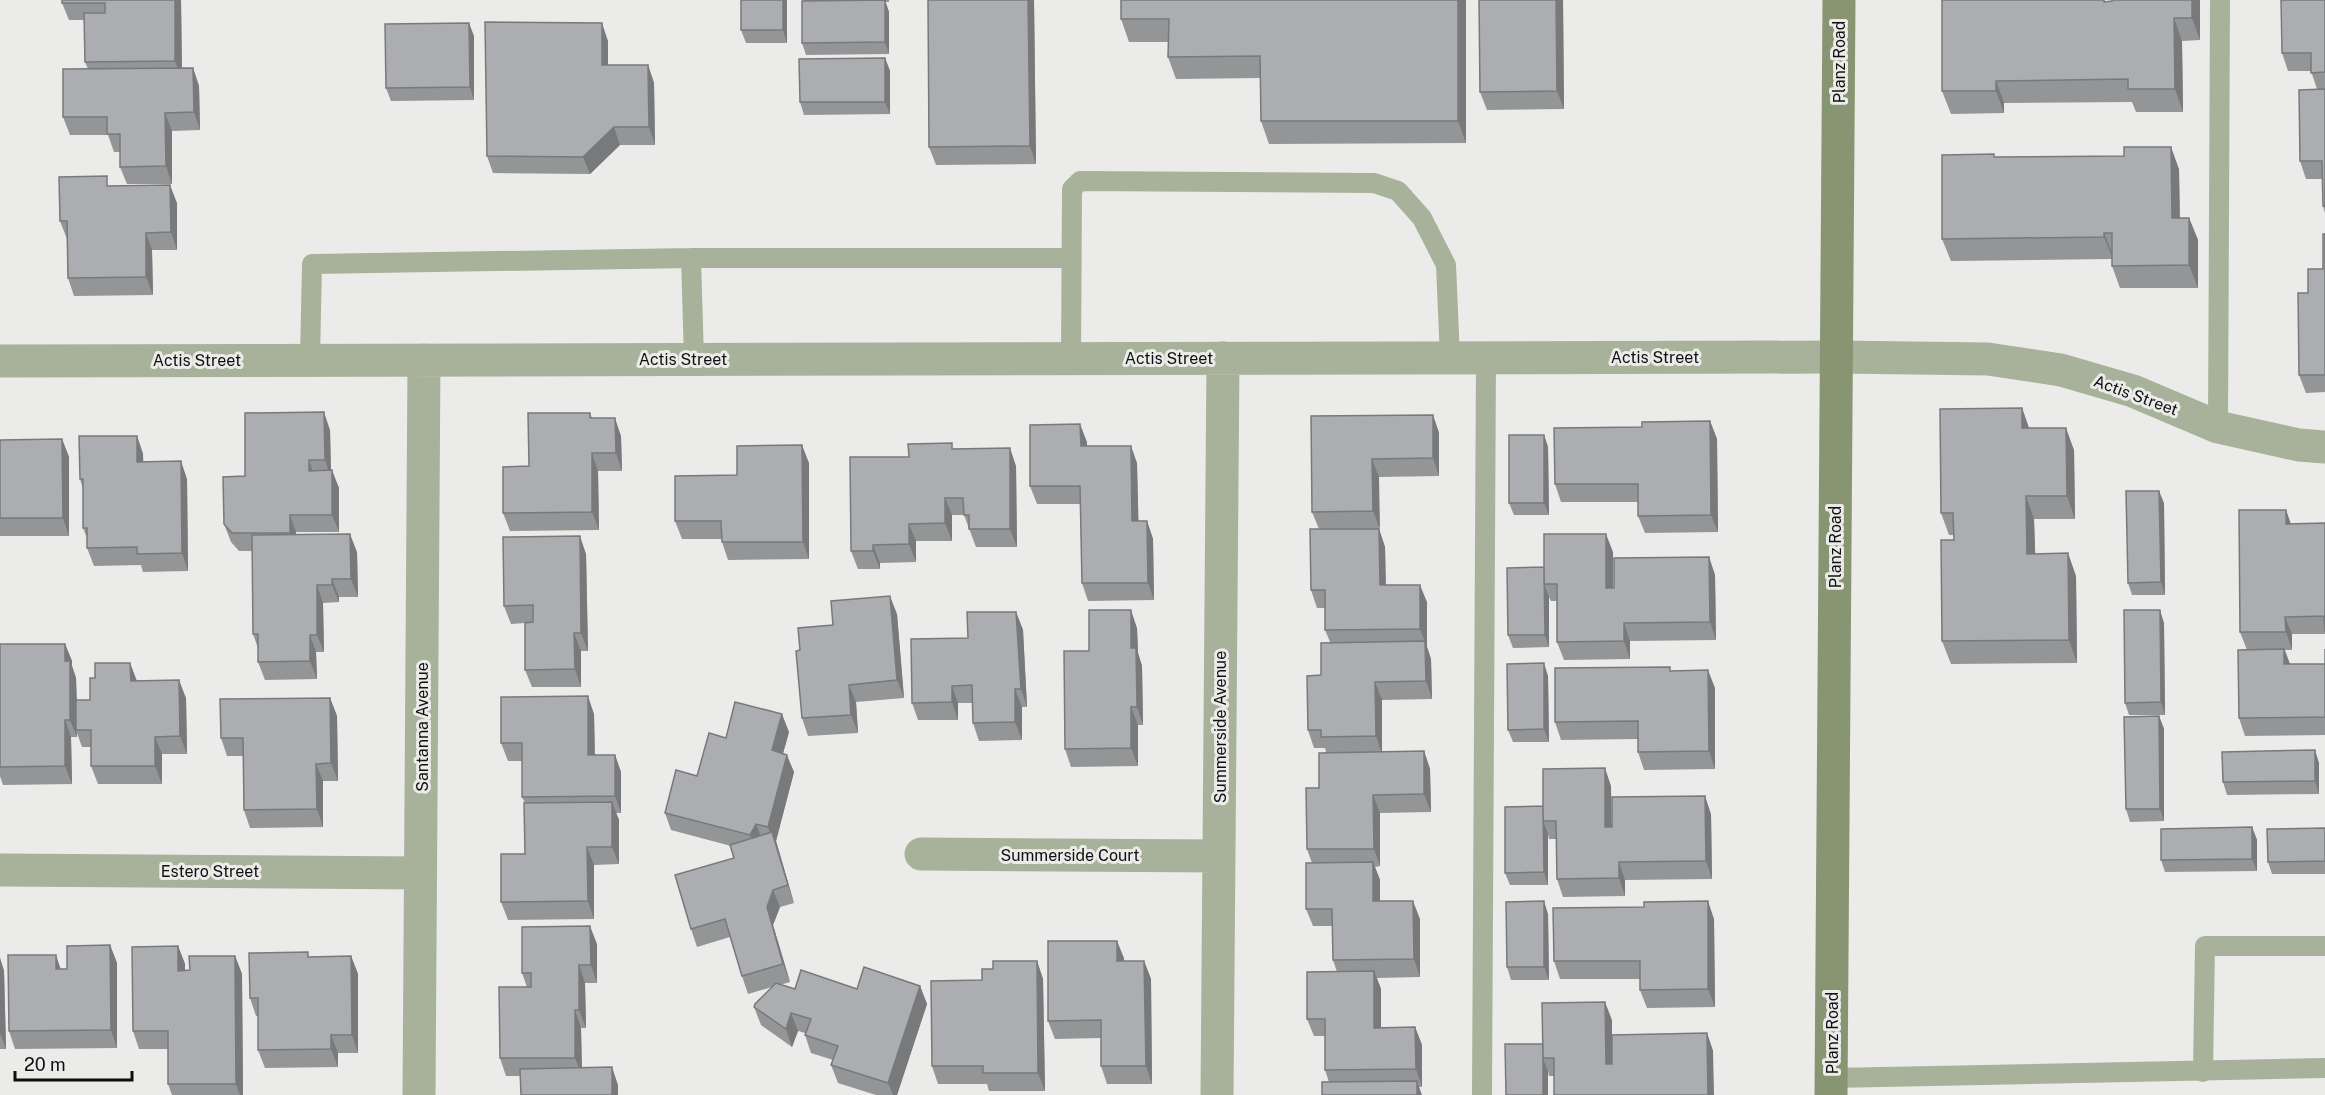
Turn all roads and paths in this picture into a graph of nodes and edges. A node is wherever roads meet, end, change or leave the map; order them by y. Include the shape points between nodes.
1 (1839, 0) edge
2 (2220, 0) edge
3 (691, 258) junction
4 (1071, 258) junction
5 (1837, 357) junction
6 (1223, 358) junction
7 (1450, 358) junction
8 (1486, 358) junction
9 (694, 359) junction
10 (1071, 359) junction
11 (310, 360) junction
12 (424, 360) junction
13 (0, 361) edge
14 (2218, 427) junction
15 (2325, 447) edge
16 (921, 854) dead end
17 (1219, 856) junction
18 (0, 870) edge
19 (420, 873) junction
20 (2325, 946) edge
21 (2325, 1068) edge
22 (2203, 1072) junction
23 (1831, 1086) edge
24 (419, 1095) edge
25 (1218, 1095) edge
26 (1482, 1095) edge

1 - 5 street, Planz Road
2 - 14 lane
3 - 4 lane
3 - 9 lane
3 - 11 lane via 312,264
4 - 7 lane via 1072,189 1080,181 1374,183 1398,191 1422,218 1446,265
4 - 10 lane
5 - 8 street, Actis Street
5 - 14 street, Actis Street via 1988,359 2061,370 2133,391
5 - 23 street, Planz Road
6 - 7 street, Actis Street
6 - 10 street, Actis Street
6 - 17 street, Summerside Avenue
7 - 8 street, Actis Street
8 - 26 lane
9 - 10 street, Actis Street
9 - 12 street, Actis Street
11 - 12 street, Actis Street
11 - 13 street, Actis Street
12 - 19 street, Santanna Avenue
14 - 15 street, Actis Street
16 - 17 street, Summerside Court
17 - 25 street, Summerside Avenue
18 - 19 street, Estero Street
19 - 24 street, Santanna Avenue
20 - 22 lane via 2205,946
21 - 22 lane
22 - 23 lane

